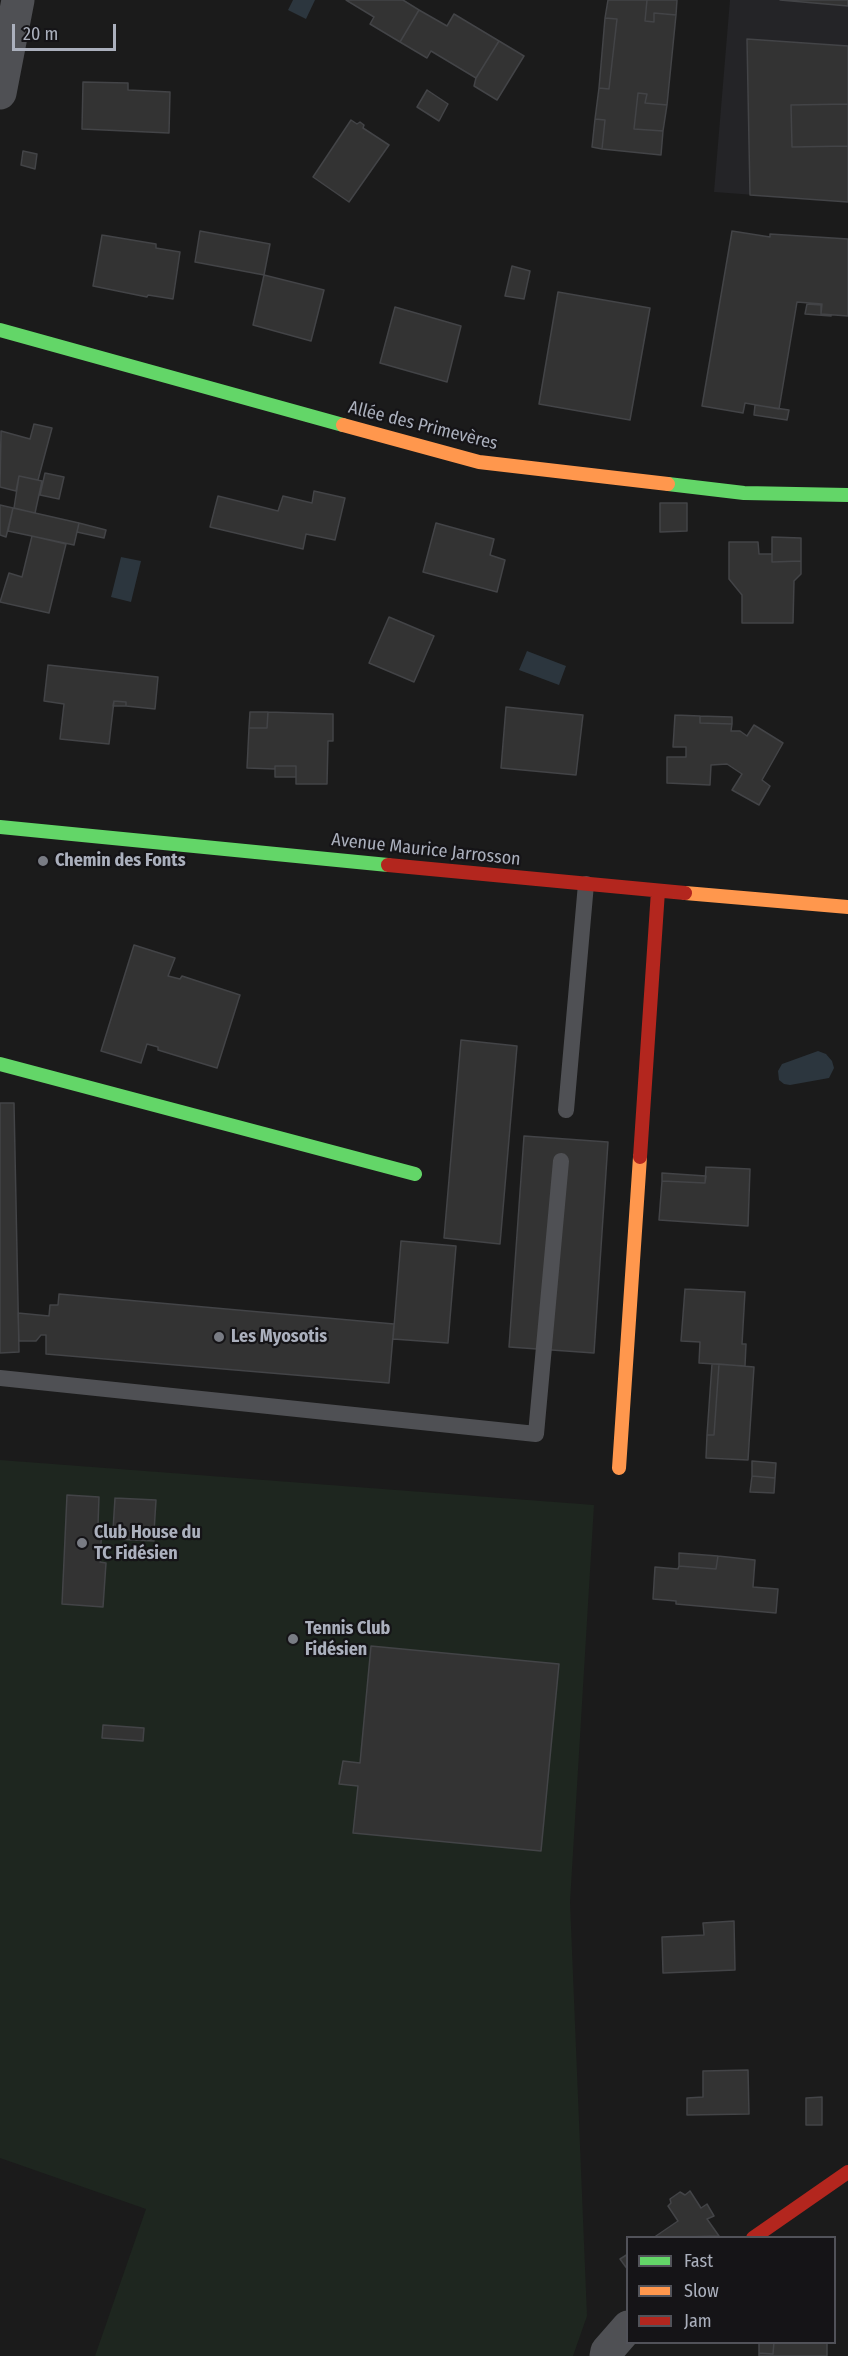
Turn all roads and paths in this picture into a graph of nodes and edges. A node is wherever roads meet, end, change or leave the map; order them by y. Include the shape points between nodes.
1 (18, 0) edge
2 (0, 93) edge
3 (0, 330) edge
4 (848, 495) edge
5 (0, 827) edge
6 (586, 884) junction
7 (658, 891) junction
8 (848, 907) edge
9 (0, 1064) edge
10 (566, 1110) dead end
11 (561, 1161) dead end
12 (415, 1174) dead end
13 (0, 1378) edge
14 (619, 1468) dead end
15 (848, 2172) edge
16 (756, 2236) edge
17 (626, 2328) edge
18 (606, 2356) edge

1 - 2 street
3 - 4 street, Allée des Primevères via 479,462 744,493
5 - 6 street, Avenue Maurice Jarrosson
6 - 7 street, Avenue Maurice Jarrosson
6 - 10 lane
7 - 8 street, Avenue Maurice Jarrosson
7 - 14 street
9 - 12 street
11 - 13 lane via 536,1434
15 - 16 street
17 - 18 street

